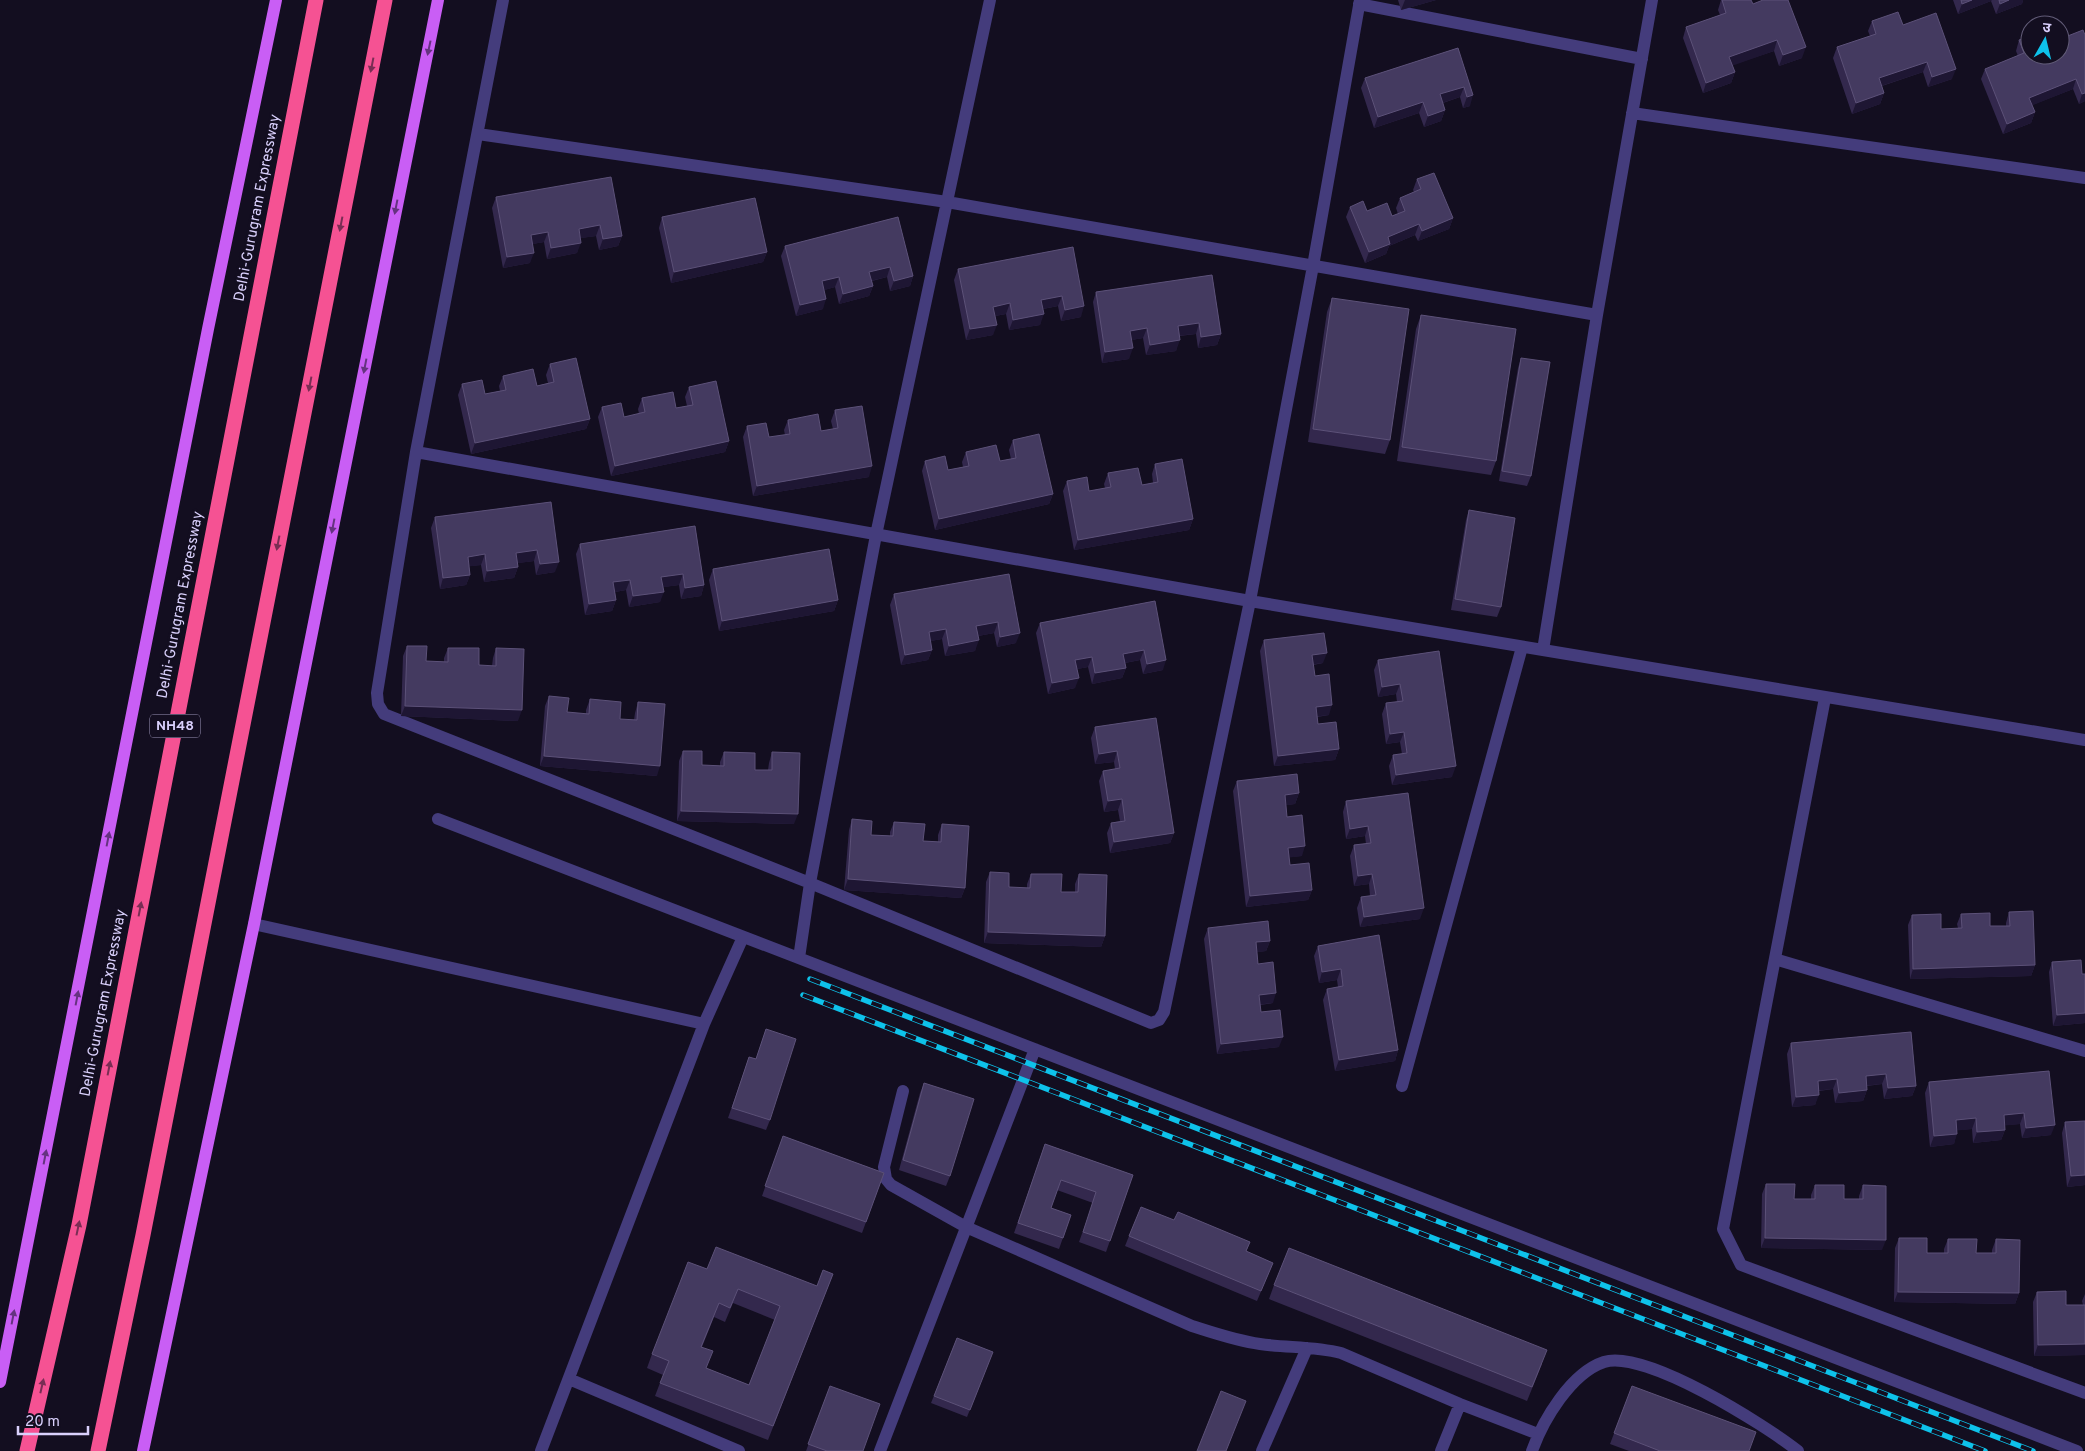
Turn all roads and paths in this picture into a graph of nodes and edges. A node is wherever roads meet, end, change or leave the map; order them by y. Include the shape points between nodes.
1 (276, 0) edge
2 (316, 0) edge
3 (385, 0) edge
4 (438, 0) edge
5 (502, 0) edge
6 (990, 0) edge
7 (1652, 0) edge
8 (1360, 2) edge
9 (1642, 59) junction
10 (1632, 113) junction
11 (478, 134) junction
12 (2085, 178) edge
13 (947, 202) junction
14 (1313, 266) junction
15 (1597, 315) junction
16 (416, 452) junction
17 (876, 535) junction
18 (1250, 601) junction
19 (1522, 647) junction
20 (1543, 650) junction
21 (1825, 698) junction
22 (2085, 740) edge
23 (438, 819) dead end
24 (810, 883) junction
25 (254, 924) junction
26 (743, 936) junction
27 (799, 958) junction
28 (1775, 959) junction
29 (704, 1024) junction
30 (1035, 1049) junction
31 (2085, 1051) edge
32 (1402, 1086) dead end
33 (903, 1091) dead end
34 (966, 1227) junction
35 (1307, 1348) junction
36 (569, 1380) junction
37 (0, 1382) edge
38 (2085, 1393) edge
39 (1460, 1404) junction
40 (1538, 1434) junction
41 (27, 1451) edge
42 (98, 1451) edge
43 (143, 1451) edge
44 (541, 1451) edge
45 (739, 1451) edge
46 (880, 1451) edge
47 (1262, 1451) edge
48 (1441, 1451) edge
49 (1532, 1451) edge
50 (1798, 1451) edge
51 (2077, 1451) edge

37 -> 1 main road
41 -> 2 highway, Delhi-Gurugram Expressway / NH48 via 79,1225
3 -> 42 highway
4 -> 25 main road
5 - 11 street
6 - 13 street
7 - 9 street
8 - 9 street
8 - 14 street
9 - 10 street
10 - 12 street
10 - 15 street
11 - 13 street
11 - 16 street
13 - 14 street
13 - 17 street
14 - 15 street
14 - 18 street
15 - 20 street
16 - 17 street
16 - 24 street via 376,693 384,714
17 - 18 street
17 - 24 street
18 - 19 street
18 - 24 street via 1164,1012 1159,1020 1146,1022
19 - 20 street
19 - 32 street
20 - 21 street
21 - 22 street
21 - 28 street
23 - 26 street
24 - 27 street
25 - 29 street
25 - 43 main road
26 - 27 street
26 - 29 street
27 - 30 street
28 - 31 street
28 - 38 street via 1723,1229 1741,1265
29 - 36 street
30 - 34 street
30 - 51 street
33 - 34 street via 886,1154 886,1179 907,1196
34 - 35 street via 1192,1326 1259,1344
34 - 46 street
35 - 39 street via 1340,1353
35 - 47 street
36 - 44 street
36 - 45 street
39 - 40 street
39 - 48 street
40 - 49 street
40 - 50 street via 1559,1400 1582,1375 1605,1362 1626,1361 1647,1366 1742,1412

